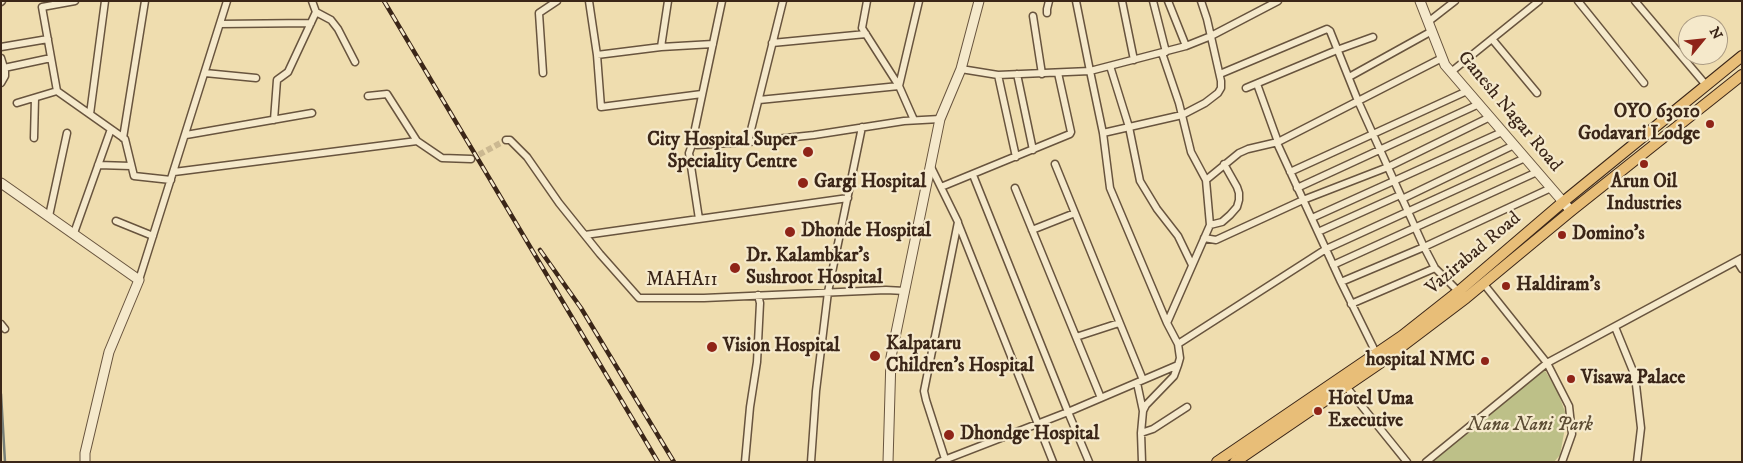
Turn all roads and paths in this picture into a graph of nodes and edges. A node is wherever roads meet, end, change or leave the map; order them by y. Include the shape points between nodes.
1 (75, 1) edge
2 (105, 1) edge
3 (145, 1) edge
4 (227, 1) edge
5 (312, 1) edge
6 (558, 1) edge
7 (589, 1) edge
8 (668, 1) edge
9 (722, 1) edge
10 (783, 1) edge
11 (867, 1) edge
12 (920, 1) edge
13 (979, 1) edge
14 (1049, 1) edge
15 (1076, 1) edge
16 (1122, 1) edge
17 (1153, 1) edge
18 (1168, 1) edge
19 (1201, 1) edge
20 (1278, 1) edge
21 (1420, 1) edge
22 (1455, 1) edge
23 (1539, 1) edge
24 (1578, 1) edge
25 (1635, 1) edge
26 (1272, 3) edge
27 (41, 4) edge
28 (316, 12) junction
29 (1048, 13) dead end
30 (1033, 16) dead end
31 (311, 23) junction
32 (220, 24) junction
33 (1430, 27) junction
34 (866, 34) junction
35 (1211, 36) junction
36 (1373, 37) dead end
37 (48, 39) junction
38 (1492, 39) junction
39 (772, 43) junction
40 (713, 44) junction
41 (661, 46) junction
42 (1186, 46) junction
43 (1, 47) edge
44 (1338, 50) junction
45 (1164, 53) junction
46 (597, 54) junction
47 (1742, 56) edge
48 (1, 58) edge
49 (51, 58) junction
50 (1442, 58) junction
51 (1134, 60) junction
52 (355, 62) dead end
53 (1110, 66) junction
54 (4, 68) junction
55 (961, 69) junction
56 (1090, 71) junction
57 (1451, 72) junction
58 (205, 73) junction
59 (544, 73) dead end
60 (1058, 73) junction
61 (1017, 74) junction
62 (1042, 74) junction
63 (1220, 74) junction
64 (998, 75) junction
65 (1742, 75) edge
66 (1349, 77) junction
67 (256, 78) dead end
68 (1, 83) edge
69 (1644, 83) dead end
70 (1257, 84) junction
71 (1706, 85) junction
72 (899, 86) junction
73 (1246, 88) dead end
74 (57, 91) junction
75 (1467, 91) junction
76 (1537, 93) dead end
77 (702, 94) junction
78 (368, 96) dead end
79 (35, 98) junction
80 (759, 100) junction
81 (1358, 101) junction
82 (17, 103) dead end
83 (1479, 104) junction
84 (312, 113) dead end
85 (90, 114) junction
86 (1182, 115) junction
87 (1490, 117) junction
88 (940, 119) junction
89 (274, 120) junction
90 (914, 120) junction
91 (1129, 127) junction
92 (862, 128) junction
93 (111, 129) junction
94 (1502, 132) junction
95 (67, 133) dead end
96 (1103, 133) junction
97 (1373, 134) junction
98 (186, 135) junction
99 (34, 138) dead end
100 (123, 138) junction
101 (506, 140) dead end
102 (417, 142) junction
103 (693, 142) junction
104 (748, 142) junction
105 (1277, 142) junction
106 (1514, 146) junction
107 (1032, 150) junction
108 (1380, 150) junction
109 (1016, 157) junction
110 (1526, 158) junction
111 (471, 159) tunnel mouth
112 (1055, 164) dead end
113 (1224, 164) junction
114 (98, 165) junction
115 (930, 165) junction
116 (131, 166) junction
117 (1388, 167) junction
118 (174, 172) junction
119 (1290, 172) junction
120 (1537, 172) junction
121 (974, 175) junction
122 (171, 180) junction
123 (1206, 180) junction
124 (1395, 181) junction
125 (1, 183) edge
126 (941, 187) junction
127 (1015, 188) dead end
128 (1298, 188) junction
129 (1551, 188) junction
130 (1401, 197) junction
131 (848, 198) junction
132 (1303, 200) junction
133 (1563, 202) junction
134 (1407, 211) junction
135 (1571, 211) junction
136 (1075, 213) junction
137 (49, 216) junction
138 (1312, 218) junction
139 (699, 219) junction
140 (116, 221) dead end
141 (958, 222) junction
142 (1210, 225) junction
143 (1416, 228) junction
144 (1032, 230) junction
145 (1318, 232) junction
146 (74, 233) junction
147 (585, 235) junction
148 (153, 236) junction
149 (1204, 238) junction
150 (1424, 247) junction
151 (1326, 249) junction
152 (1739, 260) edge
153 (1192, 265) junction
154 (1334, 266) junction
155 (1435, 268) junction
156 (1742, 269) edge
157 (139, 280) junction
158 (1341, 282) junction
159 (1483, 283) junction
160 (905, 291) junction
161 (828, 292) junction
162 (758, 295) junction
163 (1462, 295) junction
164 (1351, 304) junction
165 (1167, 322) junction
166 (1120, 323) junction
167 (1615, 327) junction
168 (1076, 337) junction
169 (1178, 344) junction
170 (1377, 355) junction
171 (1547, 363) junction
172 (1178, 365) junction
173 (1140, 382) junction
174 (1343, 383) junction
175 (1101, 398) junction
176 (1187, 407) dead end
177 (1143, 411) junction
178 (1068, 412) junction
179 (1038, 424) junction
180 (1141, 433) junction
181 (943, 461) edge
182 (1238, 461) edge
183 (86, 462) edge
184 (745, 462) edge
185 (811, 462) edge
186 (888, 462) edge
187 (1053, 462) edge
188 (1089, 462) edge
189 (1142, 462) edge
190 (1217, 462) edge
191 (1407, 462) edge
192 (1426, 462) edge
193 (1562, 462) edge
194 (1637, 462) edge

1 - 27 street
2 - 85 street
3 - 100 street
4 - 32 street
5 - 28 street
6 - 59 street via 539,13
7 - 46 street
8 - 41 street
9 - 40 street
10 - 39 street
11 - 34 street via 862,28
12 - 72 street
13 - 55 street
14 - 29 street
15 - 56 street
16 - 51 street
17 - 45 street
18 - 42 street
19 - 35 street
20 - 26 street
21 - 33 street, Ganesh Nagar Road
22 - 33 street
23 - 38 street
24 - 69 street
25 - 71 street
26 - 35 street
27 - 37 street
28 - 31 street
28 - 52 street via 331,20
30 - 62 street
31 - 32 street
31 - 89 street via 288,72 277,80
32 - 58 street
33 - 50 street, Ganesh Nagar Road
33 - 66 street
34 - 39 street
34 - 72 street
35 - 42 street
35 - 63 street
36 - 44 street
37 - 43 street
37 - 49 street
38 - 57 street
38 - 76 street
39 - 80 street
40 - 41 street
40 - 77 street
41 - 46 street
42 - 45 street
44 - 63 street via 1330,30 1327,30
44 - 66 street
44 - 70 street
45 - 51 street
45 - 86 street
46 - 77 street via 601,106
47 - 71 main road, Vazirabad Road
48 - 54 street
49 - 54 street
49 - 74 street
50 - 57 street, Ganesh Nagar Road
50 - 81 street
51 - 53 street
53 - 56 street
53 - 91 street
54 - 68 street via 5,76
55 - 64 street
55 - 88 street
56 - 60 street
56 - 96 street
57 - 75 street, Ganesh Nagar Road
58 - 67 street
58 - 98 street
60 - 62 street
60 - 107 street via 1071,132
61 - 62 street
61 - 64 street
61 - 107 street
63 - 86 street via 1218,93
64 - 109 street
65 - 135 main road, Vazirabad Road
66 - 81 street
70 - 73 street
70 - 105 street
71 - 133 main road, Vazirabad Road
72 - 80 street
72 - 90 street
74 - 79 street
74 - 85 street
75 - 83 street, Ganesh Nagar Road
75 - 97 street
77 - 103 street
78 - 102 street via 387,94
79 - 82 street
79 - 99 street
80 - 104 street
81 - 97 street
81 - 105 street
83 - 87 street, Ganesh Nagar Road
83 - 108 street
84 - 89 street
85 - 93 street
86 - 91 street
86 - 123 street via 1191,152
87 - 94 street, Ganesh Nagar Road
87 - 117 street
88 - 90 street
88 - 115 street
89 - 98 street
90 - 92 street
91 - 96 street
91 - 153 street via 1140,181 1178,236
92 - 104 street
92 - 131 street
93 - 100 street
93 - 114 street
94 - 106 street, Ganesh Nagar Road
94 - 124 street
95 - 137 street
96 - 165 street via 1110,188
97 - 108 street
97 - 119 street
98 - 118 street
100 - 116 street
101 - 147 street, MAHA11 via 510,140 527,157
102 - 111 street via 442,158
102 - 118 street
103 - 104 street via 697,145
103 - 139 street via 689,153
105 - 113 street via 1238,153
105 - 119 street
106 - 110 street, Ganesh Nagar Road
106 - 130 street
107 - 109 street
108 - 117 street
108 - 128 street
109 - 121 street
110 - 120 street, Ganesh Nagar Road
110 - 134 street
112 - 136 street
113 - 123 street
113 - 142 street via 1237,187 1239,200 1237,207 1222,222
114 - 116 street
114 - 146 street
115 - 126 street
115 - 160 street
116 - 122 street via 134,176
117 - 124 street
117 - 132 street
118 - 122 street
119 - 128 street
120 - 129 street, Ganesh Nagar Road
120 - 143 street
121 - 126 street
121 - 178 street
122 - 148 street
123 - 142 street
124 - 130 street
124 - 138 street
125 - 137 street
126 - 141 street
127 - 144 street
128 - 132 street
129 - 133 street, Ganesh Nagar Road
129 - 150 street
130 - 134 street
130 - 145 street
131 - 139 street
131 - 161 street
132 - 138 street
132 - 149 street via 1216,240
133 - 135 street, Ganesh Nagar Road
133 - 163 main road, Vazirabad Road
134 - 143 street
134 - 151 street
135 - 159 main road, Vazirabad Road
136 - 144 street
136 - 166 street
137 - 146 street
138 - 145 street
139 - 147 street
140 - 148 street
141 - 179 street
141 - 181 street via 924,391
142 - 149 street
143 - 150 street
143 - 154 street
144 - 168 street
145 - 151 street
146 - 157 street
147 - 162 street, MAHA11 via 639,298
148 - 157 street
149 - 153 street
150 - 155 street
150 - 158 street
151 - 154 street
151 - 169 street
152 - 156 street
152 - 167 street
153 - 165 street
154 - 158 street
155 - 163 street
155 - 164 street
157 - 183 street via 109,352 85,453
158 - 164 street
159 - 163 main road, Vazirabad Road
159 - 171 street
160 - 161 street, MAHA11
160 - 186 street via 891,357
161 - 162 street, MAHA11
161 - 185 street
162 - 184 street via 757,362
163 - 170 main road, Vazirabad Road
163 - 174 main road, Vazirabad Road via 1380,363
164 - 170 street
165 - 169 street
166 - 168 street
166 - 173 street
167 - 171 street
167 - 194 street via 1635,376 1641,428
168 - 175 street
169 - 172 street
170 - 174 main road, Vazirabad Road
171 - 192 street
171 - 193 street via 1569,406 1572,434
172 - 173 street
172 - 177 street via 1174,376
173 - 175 street
173 - 177 street
174 - 182 main road, Vazirabad Road
174 - 190 main road, Vazirabad Road
174 - 191 street
175 - 178 street
176 - 180 street via 1159,426
177 - 180 street
178 - 179 street
178 - 188 street
179 - 181 street
179 - 187 street
180 - 189 street

